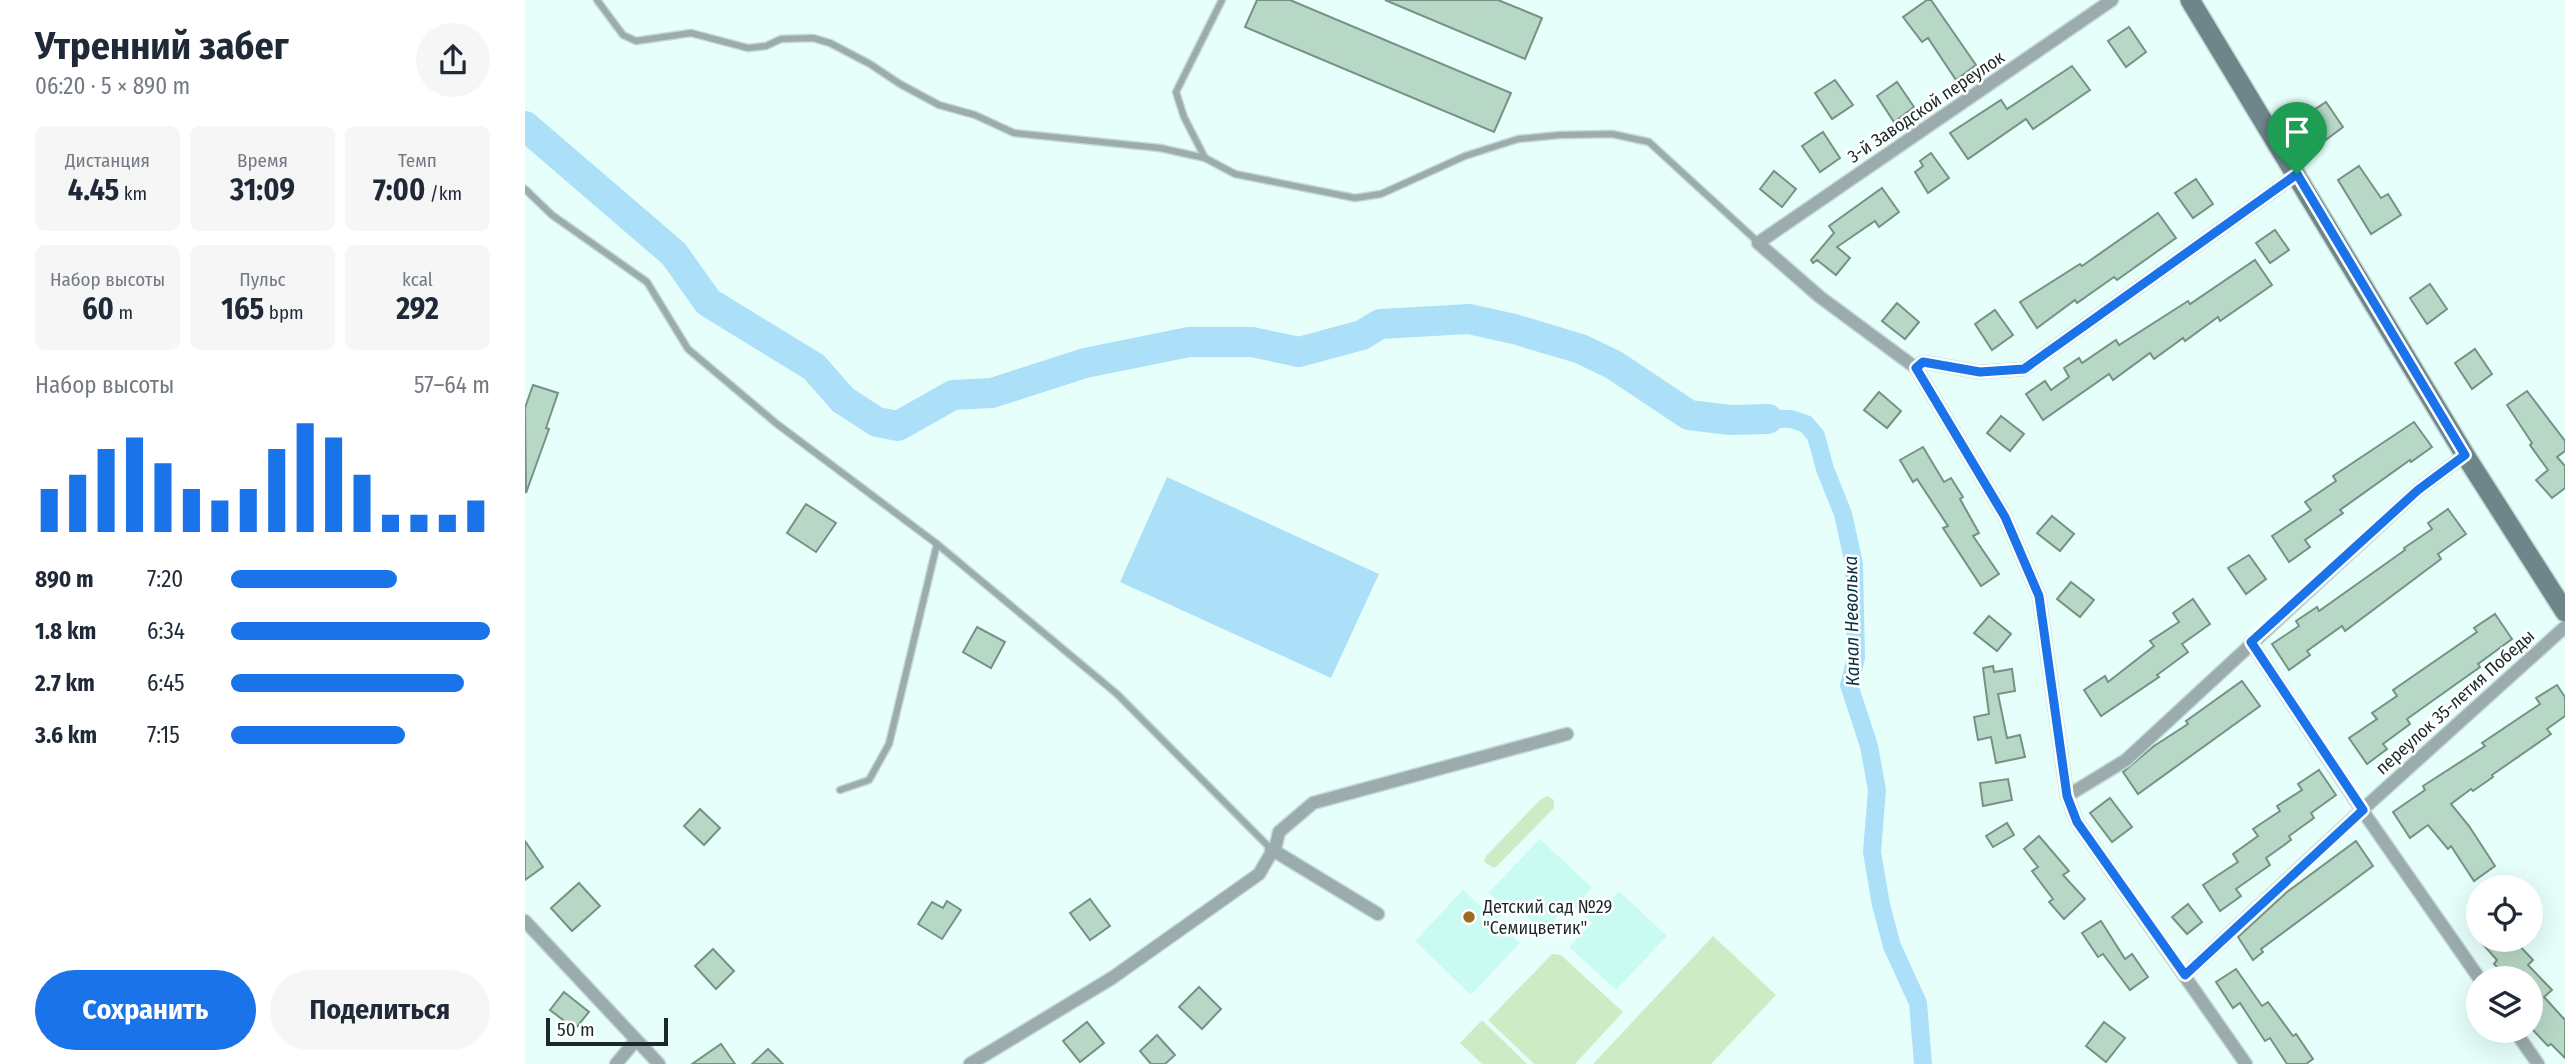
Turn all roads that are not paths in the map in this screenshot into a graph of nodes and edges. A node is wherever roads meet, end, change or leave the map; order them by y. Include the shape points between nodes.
1 (597, 0) edge
2 (1222, 0) edge
3 (2112, 0) edge
4 (2190, 0) edge
5 (1205, 158) junction
6 (2297, 174) junction
7 (525, 189) edge
8 (1758, 243) junction
9 (1916, 368) junction
10 (2465, 455) junction
11 (937, 544) junction
12 (2565, 612) edge
13 (2565, 626) edge
14 (2251, 642) junction
15 (1567, 734) dead end
16 (840, 790) dead end
17 (2067, 796) junction
18 (2363, 810) junction
19 (1271, 849) junction
20 (1378, 914) dead end
21 (525, 921) edge
22 (2471, 966) edge
23 (2185, 975) junction
24 (636, 1040) junction
25 (2523, 1043) edge
26 (616, 1064) edge
27 (659, 1064) edge
28 (970, 1064) edge
29 (2246, 1064) edge
30 (2538, 1064) edge

1 - 5 lane via 624,35 636,41 691,33 748,48 781,39 813,38 870,64 939,105 1014,133 1160,148
2 - 5 lane via 1176,92
3 - 8 street, 3-й Заводской переулок
4 - 6 main road
5 - 8 lane via 1235,174 1355,198 1381,194 1465,156 1518,139 1612,134 1649,142
6 - 9 street via 2024,369 1980,372 1923,362
6 - 10 main road
7 - 11 lane via 552,215 647,282 688,349 777,424
8 - 9 street via 1820,298
9 - 17 street via 2005,517 2039,596
10 - 12 main road
10 - 14 street via 2418,490
11 - 16 lane via 890,744 869,780
11 - 19 lane via 1117,694
13 - 18 street, переулок 35-летия Победы
14 - 17 street via 2126,760
14 - 18 street
15 - 19 street via 1313,803 1279,832
17 - 23 street via 2077,822
18 - 22 street
18 - 23 street, переулок 35-летия Победы
19 - 20 street
19 - 28 street via 1259,874 1112,978
21 - 24 street
23 - 29 street
24 - 26 street
24 - 27 street
25 - 30 street

